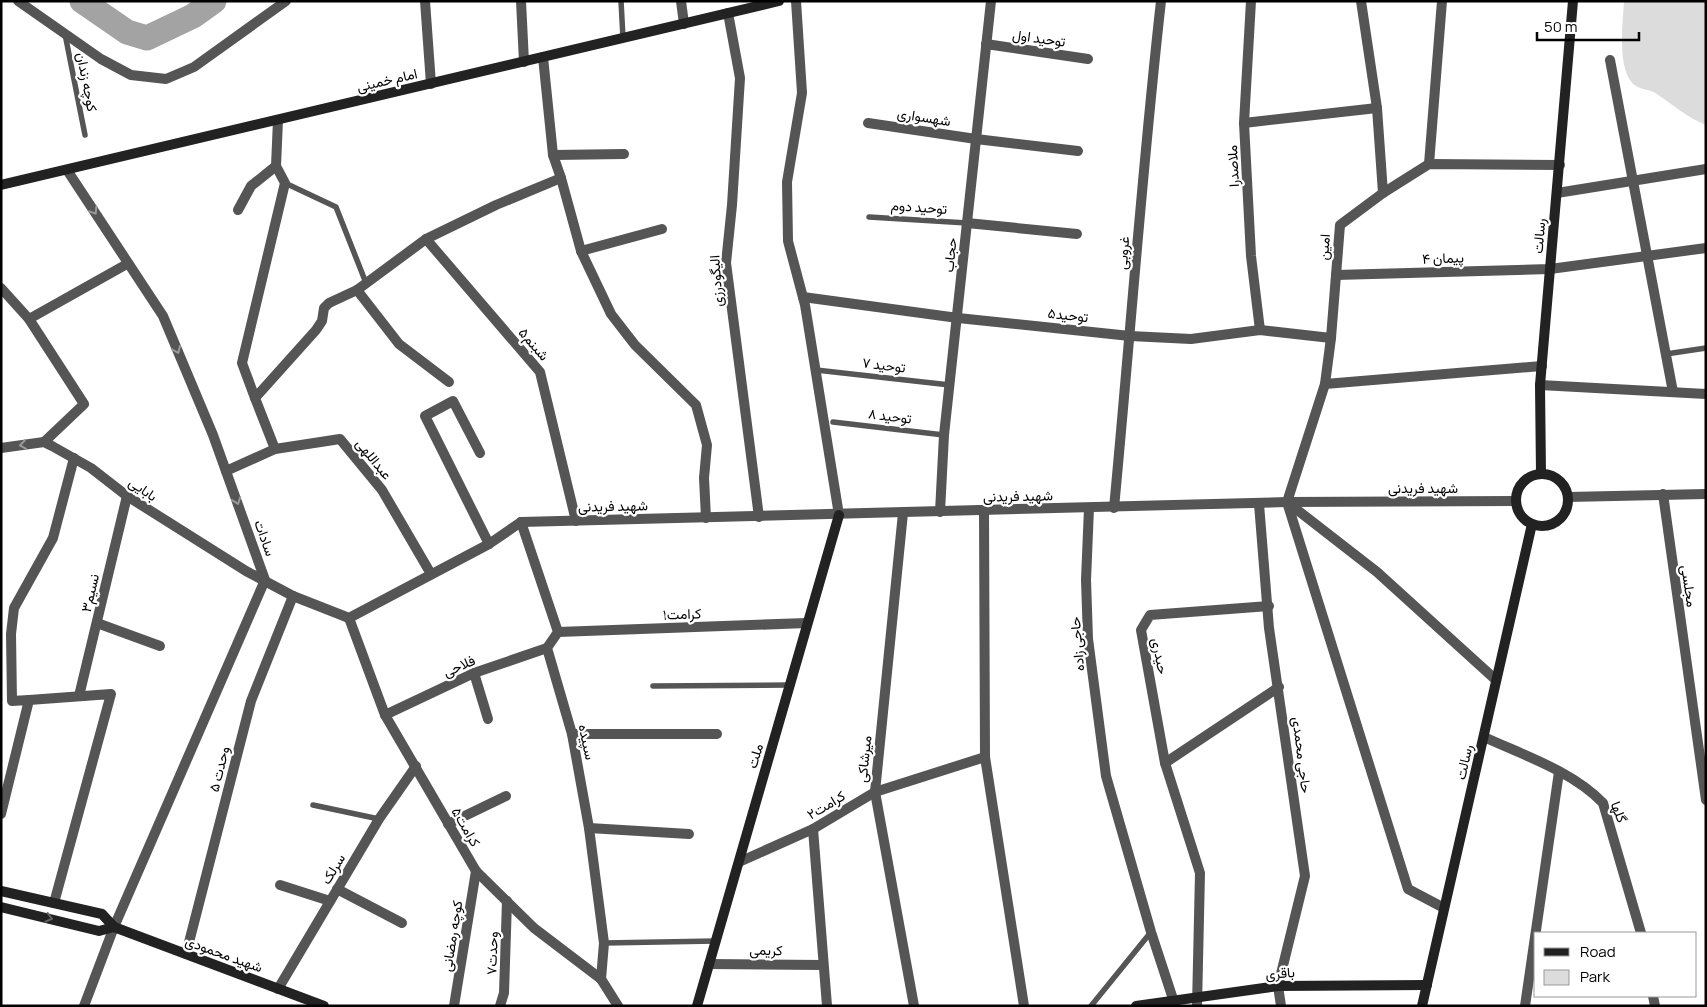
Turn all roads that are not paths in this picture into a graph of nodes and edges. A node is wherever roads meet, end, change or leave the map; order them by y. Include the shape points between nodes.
1 (18, 1) edge
2 (286, 1) edge
3 (425, 1) edge
4 (521, 1) edge
5 (621, 1) edge
6 (681, 1) edge
7 (779, 1) edge
8 (796, 1) edge
9 (991, 1) edge
10 (1161, 1) edge
11 (1252, 1) edge
12 (1361, 1) edge
13 (1442, 1) edge
14 (1573, 1) edge
15 (1578, 1) edge
16 (757, 4) edge
17 (728, 13) junction
18 (684, 24) junction
19 (1572, 28) junction
20 (65, 33) junction
21 (623, 38) junction
22 (986, 44) junction
23 (543, 57) junction
24 (1088, 59) dead end
25 (1610, 60) dead end
26 (524, 62) junction
27 (431, 84) junction
28 (1377, 108) junction
29 (278, 120) junction
30 (868, 123) dead end
31 (1244, 123) junction
32 (85, 135) dead end
33 (976, 139) junction
34 (1078, 151) dead end
35 (624, 154) dead end
36 (553, 156) junction
37 (1430, 164) junction
38 (1560, 165) junction
39 (276, 166) junction
40 (1706, 169) edge
41 (67, 170) junction
42 (561, 178) junction
43 (1633, 181) junction
44 (285, 183) junction
45 (1, 185) edge
46 (1383, 193) junction
47 (1557, 193) junction
48 (238, 210) dead end
49 (869, 217) dead end
50 (967, 223) junction
51 (662, 229) dead end
52 (1078, 234) dead end
53 (426, 240) junction
54 (1706, 248) edge
55 (581, 251) junction
56 (1647, 256) junction
57 (127, 264) junction
58 (1550, 269) junction
59 (1336, 275) junction
60 (366, 283) junction
61 (1, 288) edge
62 (357, 290) junction
63 (803, 297) junction
64 (958, 318) junction
65 (29, 319) junction
66 (1260, 330) junction
67 (1130, 336) junction
68 (1331, 338) junction
69 (1706, 348) edge
70 (1666, 354) junction
71 (1542, 366) junction
72 (816, 370) junction
73 (449, 382) dead end
74 (1325, 384) junction
75 (950, 385) junction
76 (1540, 385) junction
77 (1673, 392) junction
78 (1706, 394) edge
79 (255, 398) junction
80 (833, 422) dead end
81 (944, 435) junction
82 (44, 442) junction
83 (1, 448) edge
84 (275, 449) junction
85 (480, 453) dead end
86 (74, 458) junction
87 (226, 471) junction
88 (1541, 474) junction
89 (1663, 494) junction
90 (1706, 494) edge
91 (127, 496) junction
92 (1568, 496) junction
93 (1516, 501) junction
94 (1287, 502) junction
95 (1259, 504) junction
96 (1089, 508) junction
97 (1114, 508) junction
98 (984, 511) junction
99 (940, 512) junction
100 (903, 513) junction
101 (839, 515) junction
102 (759, 517) junction
103 (706, 518) junction
104 (576, 521) junction
105 (520, 522) junction
106 (1532, 524) junction
107 (489, 544) junction
108 (431, 574) junction
109 (265, 580) junction
110 (293, 596) junction
111 (1269, 606) junction
112 (349, 618) junction
113 (97, 623) junction
114 (808, 623) junction
115 (558, 632) junction
116 (160, 646) dead end
117 (547, 648) junction
118 (474, 673) junction
119 (1496, 680) junction
120 (790, 684) junction
121 (653, 686) dead end
122 (1279, 687) junction
123 (79, 696) junction
124 (29, 700) junction
125 (385, 715) junction
126 (488, 719) dead end
127 (572, 734) junction
128 (717, 734) dead end
129 (1484, 736) junction
130 (985, 758) junction
131 (1165, 763) junction
132 (416, 766) junction
133 (1559, 772) junction
134 (875, 792) junction
135 (506, 796) dead end
136 (1706, 800) edge
137 (313, 805) dead end
138 (1, 814) edge
139 (379, 819) junction
140 (448, 824) junction
141 (589, 828) junction
142 (813, 829) junction
143 (689, 834) dead end
144 (739, 862) junction
145 (476, 871) junction
146 (280, 885) dead end
147 (337, 889) junction
148 (1, 891) edge
149 (330, 901) junction
150 (507, 902) junction
151 (54, 903) junction
152 (1, 907) edge
153 (1444, 908) junction
154 (402, 923) dead end
155 (114, 928) junction
156 (1151, 932) junction
157 (1535, 932) edge
158 (1640, 932) edge
159 (1534, 939) edge
160 (716, 941) junction
161 (604, 943) junction
162 (186, 954) junction
163 (709, 964) junction
164 (823, 965) junction
165 (600, 978) junction
166 (1427, 985) junction
167 (1278, 986) junction
168 (278, 988) junction
169 (1173, 999) junction
170 (1196, 1001) edge
171 (84, 1006) edge
172 (324, 1006) edge
173 (454, 1006) edge
174 (500, 1006) edge
175 (618, 1006) edge
176 (697, 1006) edge
177 (826, 1006) edge
178 (914, 1006) edge
179 (1024, 1006) edge
180 (1091, 1006) edge
181 (1136, 1006) edge
182 (1282, 1006) edge
183 (1422, 1006) edge
184 (1524, 1006) edge

1 - 20 street
2 - 20 street via 194,67 166,79 131,75 101,59
3 - 27 street
4 - 26 street
5 - 21 lane
6 - 18 street
7 - 16 street, امام خمینی
8 - 63 street via 802,93 787,182 788,241
9 - 22 street, حجاب
10 - 67 street, غروبی
11 - 31 street, ملاصدرا
12 - 28 street
13 - 37 street
14 - 19 street, رسالت
15 - 19 street
16 - 17 street, امام خمینی
17 - 18 street, امام خمینی
17 - 102 street, الیگودرزی via 740,78 726,263
18 - 21 street, امام خمینی
19 - 38 street, رسالت
20 - 32 lane, کوچه زندان
21 - 23 street, امام خمینی
22 - 24 street, توحید اول
22 - 33 street, حجاب
23 - 26 street, امام خمینی
23 - 36 street
25 - 43 street
26 - 27 street, امام خمینی
27 - 29 street, امام خمینی
28 - 31 street
28 - 46 street
29 - 39 street
29 - 41 street, امام خمینی
30 - 33 street, شهسواری
31 - 66 street, ملاصدرا via 1251,256
33 - 34 street, شهسواری
33 - 50 street, حجاب
35 - 36 street
36 - 42 street
37 - 38 street
37 - 46 street, امین
38 - 47 street, رسالت
39 - 44 street
39 - 48 street via 251,186
40 - 43 street
41 - 45 street, امام خمینی
41 -> 57 street, سادات
42 - 53 street via 496,205
42 - 55 street
43 - 47 street
43 - 56 street
44 - 60 lane via 336,208
44 - 79 street via 242,362
46 - 59 street, امین via 1340,225
47 - 58 street, رسالت
49 - 50 lane, توحید دوم
50 - 52 street
50 - 64 street, حجاب
51 - 55 street
53 - 60 street
53 - 104 street, شبنم۵ via 540,372
54 - 56 street, پیمان ۴
55 - 103 street via 611,314 635,345 696,406 707,445 704,478
56 - 58 street, پیمان ۴
56 - 70 street
57 - 65 street
57 -> 87 street, سادات via 163,316
58 - 59 street, پیمان ۴
58 - 71 street, رسالت
59 - 68 street, امین
60 - 62 street
61 - 65 street
62 - 73 street via 399,344
62 - 79 street via 329,303 316,330
63 - 64 street, توحید۵
63 - 72 street
64 - 67 street, توحید۵
64 - 75 street, حجاب
65 - 82 street via 84,404
66 - 67 street, توحید۵ via 1191,339
66 - 68 street, توحید۵
67 - 97 street, غروبی
68 - 74 street, امین
69 - 70 lane
70 - 77 street
71 - 74 street
71 - 76 street, رسالت
72 - 75 lane, توحید ۷
72 - 101 street
74 - 94 street, امین
75 - 81 street, حجاب
76 - 77 street
76 - 88 street, رسالت
77 - 78 street
79 - 84 street
80 - 81 lane, توحید ۸
81 - 99 street, حجاب
82 -> 83 street
82 - 86 street, بابایی
84 - 87 street, عبداللهی
84 - 108 street, عبداللهی via 340,439 382,490
85 - 107 street via 453,401 425,416
86 - 91 street, بابایی
86 - 124 street via 53,538 14,608 10,634 12,701
87 -> 109 street, سادات
88 - 92 street via 1556,477
88 - 93 street via 1533,475 1521,486
89 - 90 street
89 - 92 street
89 - 136 street, مجلسی
91 - 109 street, بابایی
91 - 113 street, نسیم۳
92 - 106 street via 1568,505 1558,520 1550,524
93 - 94 street, شهید فریدنی
93 - 106 street via 1521,514
94 - 95 street, شهید فریدنی
94 - 119 street via 1377,572
94 - 153 street via 1408,890
95 - 97 street, شهید فریدنی
95 - 111 street, حاجی محمدی
96 - 97 street, شهید فریدنی
96 - 98 street, شهید فریدنی
96 - 156 street, حاجی زاده via 1088,639 1106,776
98 - 99 street, شهید فریدنی
98 - 130 street
99 - 100 street, شهید فریدنی
100 - 101 street, شهید فریدنی
100 - 134 street, میرشاکی
101 - 102 street, شهید فریدنی
101 - 114 street, ملت
102 - 103 street, شهید فریدنی
103 - 104 street, شهید فریدنی
104 - 105 street, شهید فریدنی
105 - 107 street
105 - 115 street
106 - 119 street, رسالت
107 - 108 street
108 - 112 street
109 - 110 street, بابایی
109 - 155 street
110 - 112 street, بابایی
110 - 162 street, وحدت ۵ via 251,701
111 - 122 street, حاجی محمدی via 1269,628
111 - 131 street, حیدری via 1150,615 1142,630
112 - 125 street, کرامت۵
113 - 116 street
113 - 123 street, نسیم۳
114 - 115 street, کرامت۱
114 - 120 street, ملت
115 - 117 street
117 - 118 street, فلاحی
117 - 127 street, سپیده
118 - 125 street, فلاحی
118 - 126 street
119 - 129 street, رسالت
120 - 121 lane
120 - 144 street, ملت
122 - 131 street
122 - 167 street, حاجی محمدی via 1305,876
123 - 124 street
123 - 151 street via 111,694
124 - 138 street
125 - 132 street, کرامت۵
127 - 128 street
127 - 141 street, سپیده
129 - 133 street, گلها
129 - 153 street, رسالت
130 - 134 street, کرامت۲
130 - 179 street
131 - 170 street via 1200,873
132 - 139 street, سرلک
132 - 140 street, کرامت۵
133 - 157 street
133 - 158 street, گلها via 1592,792 1603,803
134 - 142 street, کرامت۲
134 - 178 street, میرشاکی
135 - 140 street
137 - 139 lane
139 - 147 street, سرلک
140 - 145 street, کرامت۵
141 - 143 street
141 - 161 street, سپیده
142 - 144 street, کرامت۲
142 - 164 street
144 - 160 street, ملت
145 - 150 street, کرامت۵
145 - 173 street, کوچه رمضانی
146 - 149 street
147 - 149 street, سرلک
147 - 154 street
148 - 151 street, شهید محمودی
149 - 168 street, سرلک
150 - 165 street, کرامت۵ via 534,928
150 - 174 street, ۷وحدت via 504,993
151 - 155 street, شهید محمودی via 102,914
152 -> 155 street, شهید محمودی via 99,930
153 - 166 street, رسالت
155 - 162 street, شهید محمودی
155 - 171 street
156 - 169 street, حاجی زاده
156 - 180 lane
159 - 184 street
160 - 161 lane
160 - 163 street, ملت
161 - 165 street, سپیده
162 - 168 street, شهید محمودی
163 - 164 street, کریمی
163 - 176 street, ملت
164 - 177 street
165 - 175 street, کرامت۵
166 - 167 street, باقری
166 - 183 street, رسالت
167 - 170 street, باقری
167 - 182 street, حاجی محمدی
168 - 172 street, شهید محمودی
169 - 170 street, باقری
169 - 181 street, باقری

